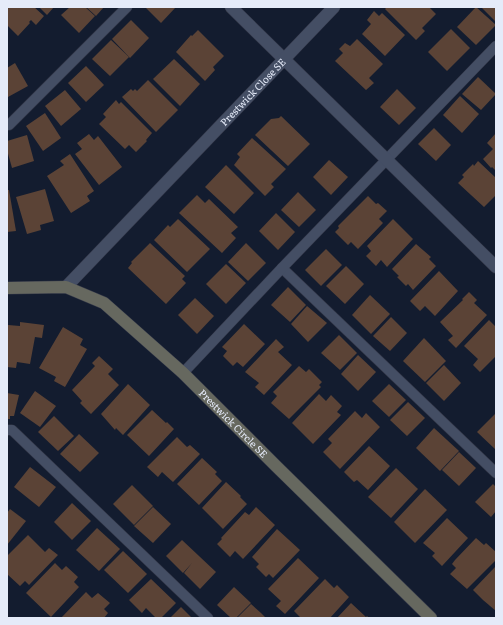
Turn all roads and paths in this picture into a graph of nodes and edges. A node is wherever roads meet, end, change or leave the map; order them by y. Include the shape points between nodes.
1 (127, 7) edge
2 (230, 7) edge
3 (334, 7) edge
4 (496, 46) edge
5 (284, 60) junction
6 (7, 125) edge
7 (386, 160) junction
8 (496, 266) edge
9 (282, 268) junction
10 (66, 287) junction
11 (7, 288) edge
12 (183, 373) junction
13 (7, 430) edge
14 (496, 473) edge
15 (208, 618) edge
16 (431, 618) edge

1 - 6 lane
2 - 5 street
3 - 5 street
4 - 7 lane
5 - 7 street, Prestwick Close SE
5 - 10 street, Prestwick Close SE
7 - 8 street, Prestwick Close SE
7 - 9 lane
9 - 12 lane
9 - 14 lane
10 - 11 street, Prestwick Circle SE
10 - 12 street, Prestwick Circle SE via 104,303
12 - 16 street, Prestwick Circle SE
13 - 15 lane via 12,430

